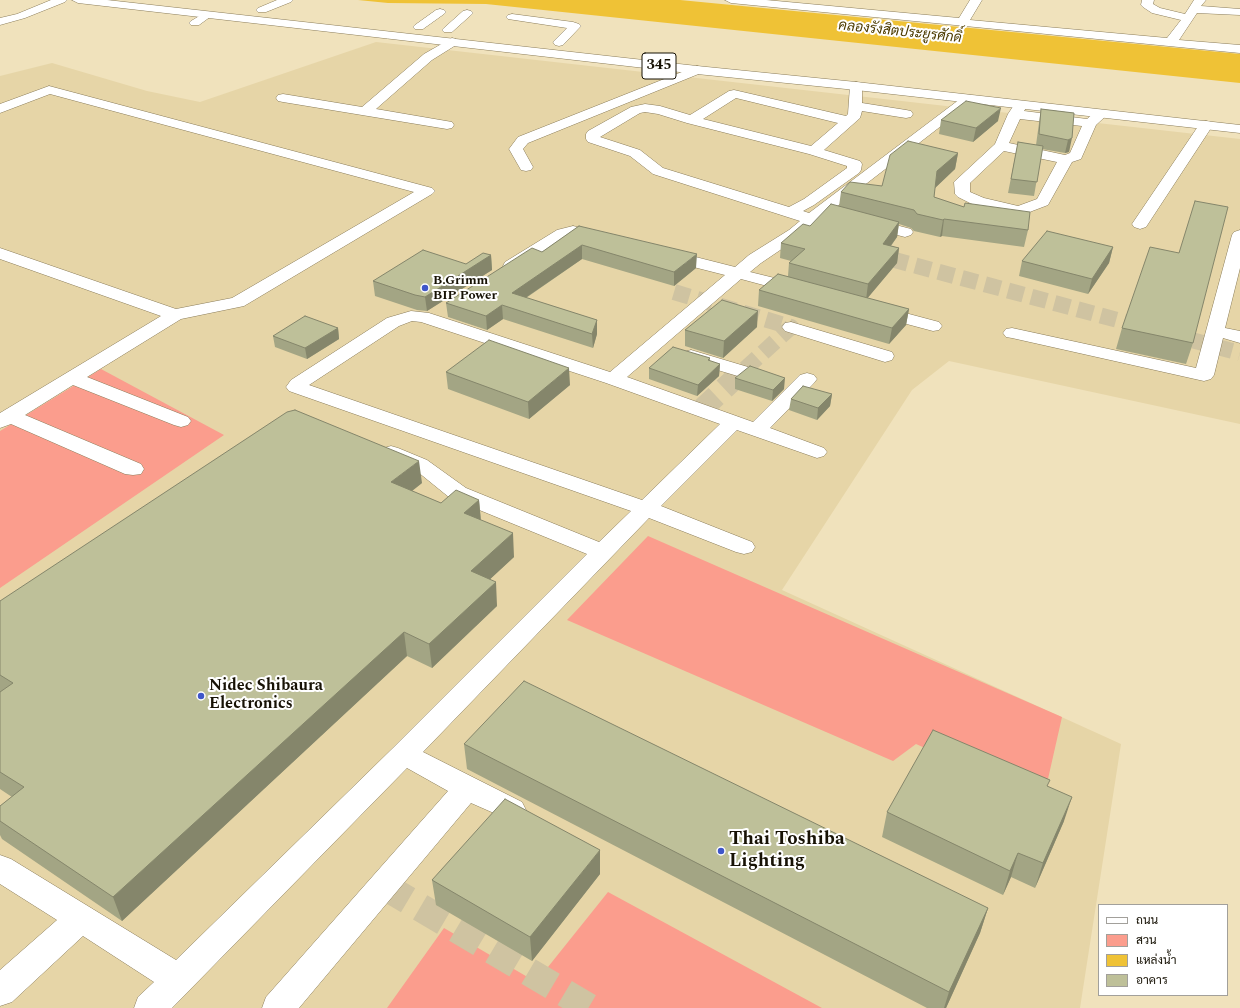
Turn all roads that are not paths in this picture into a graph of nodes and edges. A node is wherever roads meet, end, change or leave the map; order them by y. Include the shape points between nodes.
1 (61, 0) edge
2 (78, 0) edge
3 (173, 0) edge
4 (288, 0) edge
5 (731, 0) edge
6 (976, 0) edge
7 (1148, 0) edge
8 (1195, 9) edge
9 (262, 10) junction
10 (440, 12) dead end
11 (1240, 12) edge
12 (467, 13) dead end
13 (206, 15) junction
14 (512, 17) dead end
15 (0, 22) edge
16 (962, 22) junction
17 (195, 23) dead end
18 (419, 27) junction
19 (450, 36) junction
20 (559, 42) junction
21 (1171, 42) junction
22 (575, 44) dead end
23 (1240, 49) edge
24 (754, 64) dead end
25 (697, 70) junction
26 (856, 86) junction
27 (283, 98) dead end
28 (969, 99) junction
29 (1163, 108) dead end
30 (0, 109) edge
31 (1018, 109) junction
32 (365, 111) junction
33 (854, 114) junction
34 (906, 114) dead end
35 (1101, 114) junction
36 (692, 120) junction
37 (1090, 123) junction
38 (447, 125) dead end
39 (1206, 125) junction
40 (1240, 129) edge
41 (1001, 146) junction
42 (814, 151) junction
43 (1066, 158) junction
44 (526, 167) dead end
45 (791, 212) junction
46 (823, 215) junction
47 (852, 219) edge
48 (1140, 224) dead end
49 (905, 232) dead end
50 (1240, 235) edge
51 (618, 242) edge
52 (655, 251) edge
53 (0, 252) edge
54 (738, 272) junction
55 (499, 274) edge
56 (813, 293) edge
57 (449, 307) edge
58 (866, 308) edge
59 (175, 315) junction
60 (430, 319) junction
61 (791, 326) dead end
62 (933, 326) dead end
63 (1012, 333) dead end
64 (654, 344) junction
65 (885, 356) dead end
66 (741, 371) edge
67 (72, 378) junction
68 (613, 379) junction
69 (807, 379) dead end
70 (5, 419) edge
71 (181, 421) dead end
72 (733, 423) junction
73 (756, 431) junction
74 (371, 444) edge
75 (817, 452) dead end
76 (133, 470) dead end
77 (646, 508) junction
78 (744, 547) dead end
79 (602, 552) junction
80 (404, 754) junction
81 (467, 788) junction
82 (512, 810) edge
83 (0, 868) edge
84 (81, 918) junction
85 (178, 979) junction
86 (0, 991) edge
87 (150, 1008) edge
88 (278, 1008) edge

1 - 15 main road
2 - 13 main road, 345
3 - 9 main road, 345
4 - 9 main road
5 - 16 main road
6 - 16 main road
7 - 8 main road via 1147,5 1156,11
8 - 11 main road
8 - 21 main road
9 - 18 main road, 345
10 - 18 main road
12 - 19 main road
13 - 17 main road
13 - 19 main road, 345
14 - 20 main road via 575,26
16 - 21 main road
18 - 19 main road, 345
19 - 20 main road, 345
19 - 25 main road, 345
19 - 32 main road
20 - 22 main road, 345
21 - 23 main road
24 - 29 main road
25 - 26 main road, 345
25 - 44 main road via 523,140 516,149
26 - 28 main road, 345
26 - 33 main road
27 - 32 main road
28 - 31 main road, 345
28 - 46 main road
30 - 59 main road via 49,90 427,191 238,302
31 - 35 main road, 345
31 - 37 main road
31 - 41 main road
32 - 38 main road
33 - 34 main road
33 - 36 main road via 734,94
33 - 42 main road
35 - 37 main road
35 - 39 main road, 345
36 - 42 main road
36 - 45 main road via 645,108 636,110 601,129 593,134 593,140 635,154 658,171
37 - 43 main road via 1076,156
39 - 40 main road, 345
39 - 48 main road
41 - 43 main road
41 - 43 main road via 962,182 963,194 979,202 1019,211 1043,202
42 - 45 main road via 855,164 854,170
45 - 46 main road
46 - 54 main road via 768,249
47 - 49 main road
50 - 63 main road via 1204,375
51 - 55 main road via 573,231 564,233
52 - 54 main road
53 - 59 main road
54 - 56 main road
54 - 64 main road
57 - 60 main road
58 - 62 main road
59 - 67 main road
60 - 68 main road
60 - 77 main road via 411,316 393,322 298,384 296,388
61 - 65 main road
64 - 66 main road
64 - 68 main road
67 - 70 main road
67 - 71 main road
68 - 72 main road
69 - 73 main road
70 - 76 main road
72 - 73 main road
72 - 77 main road
73 - 75 main road
74 - 79 main road via 420,464 458,493
77 - 78 main road
77 - 79 main road
79 - 80 main road
80 - 81 main road
80 - 85 main road
81 - 82 main road
81 - 88 main road
83 - 84 main road
84 - 85 main road
84 - 86 main road
85 - 87 main road

